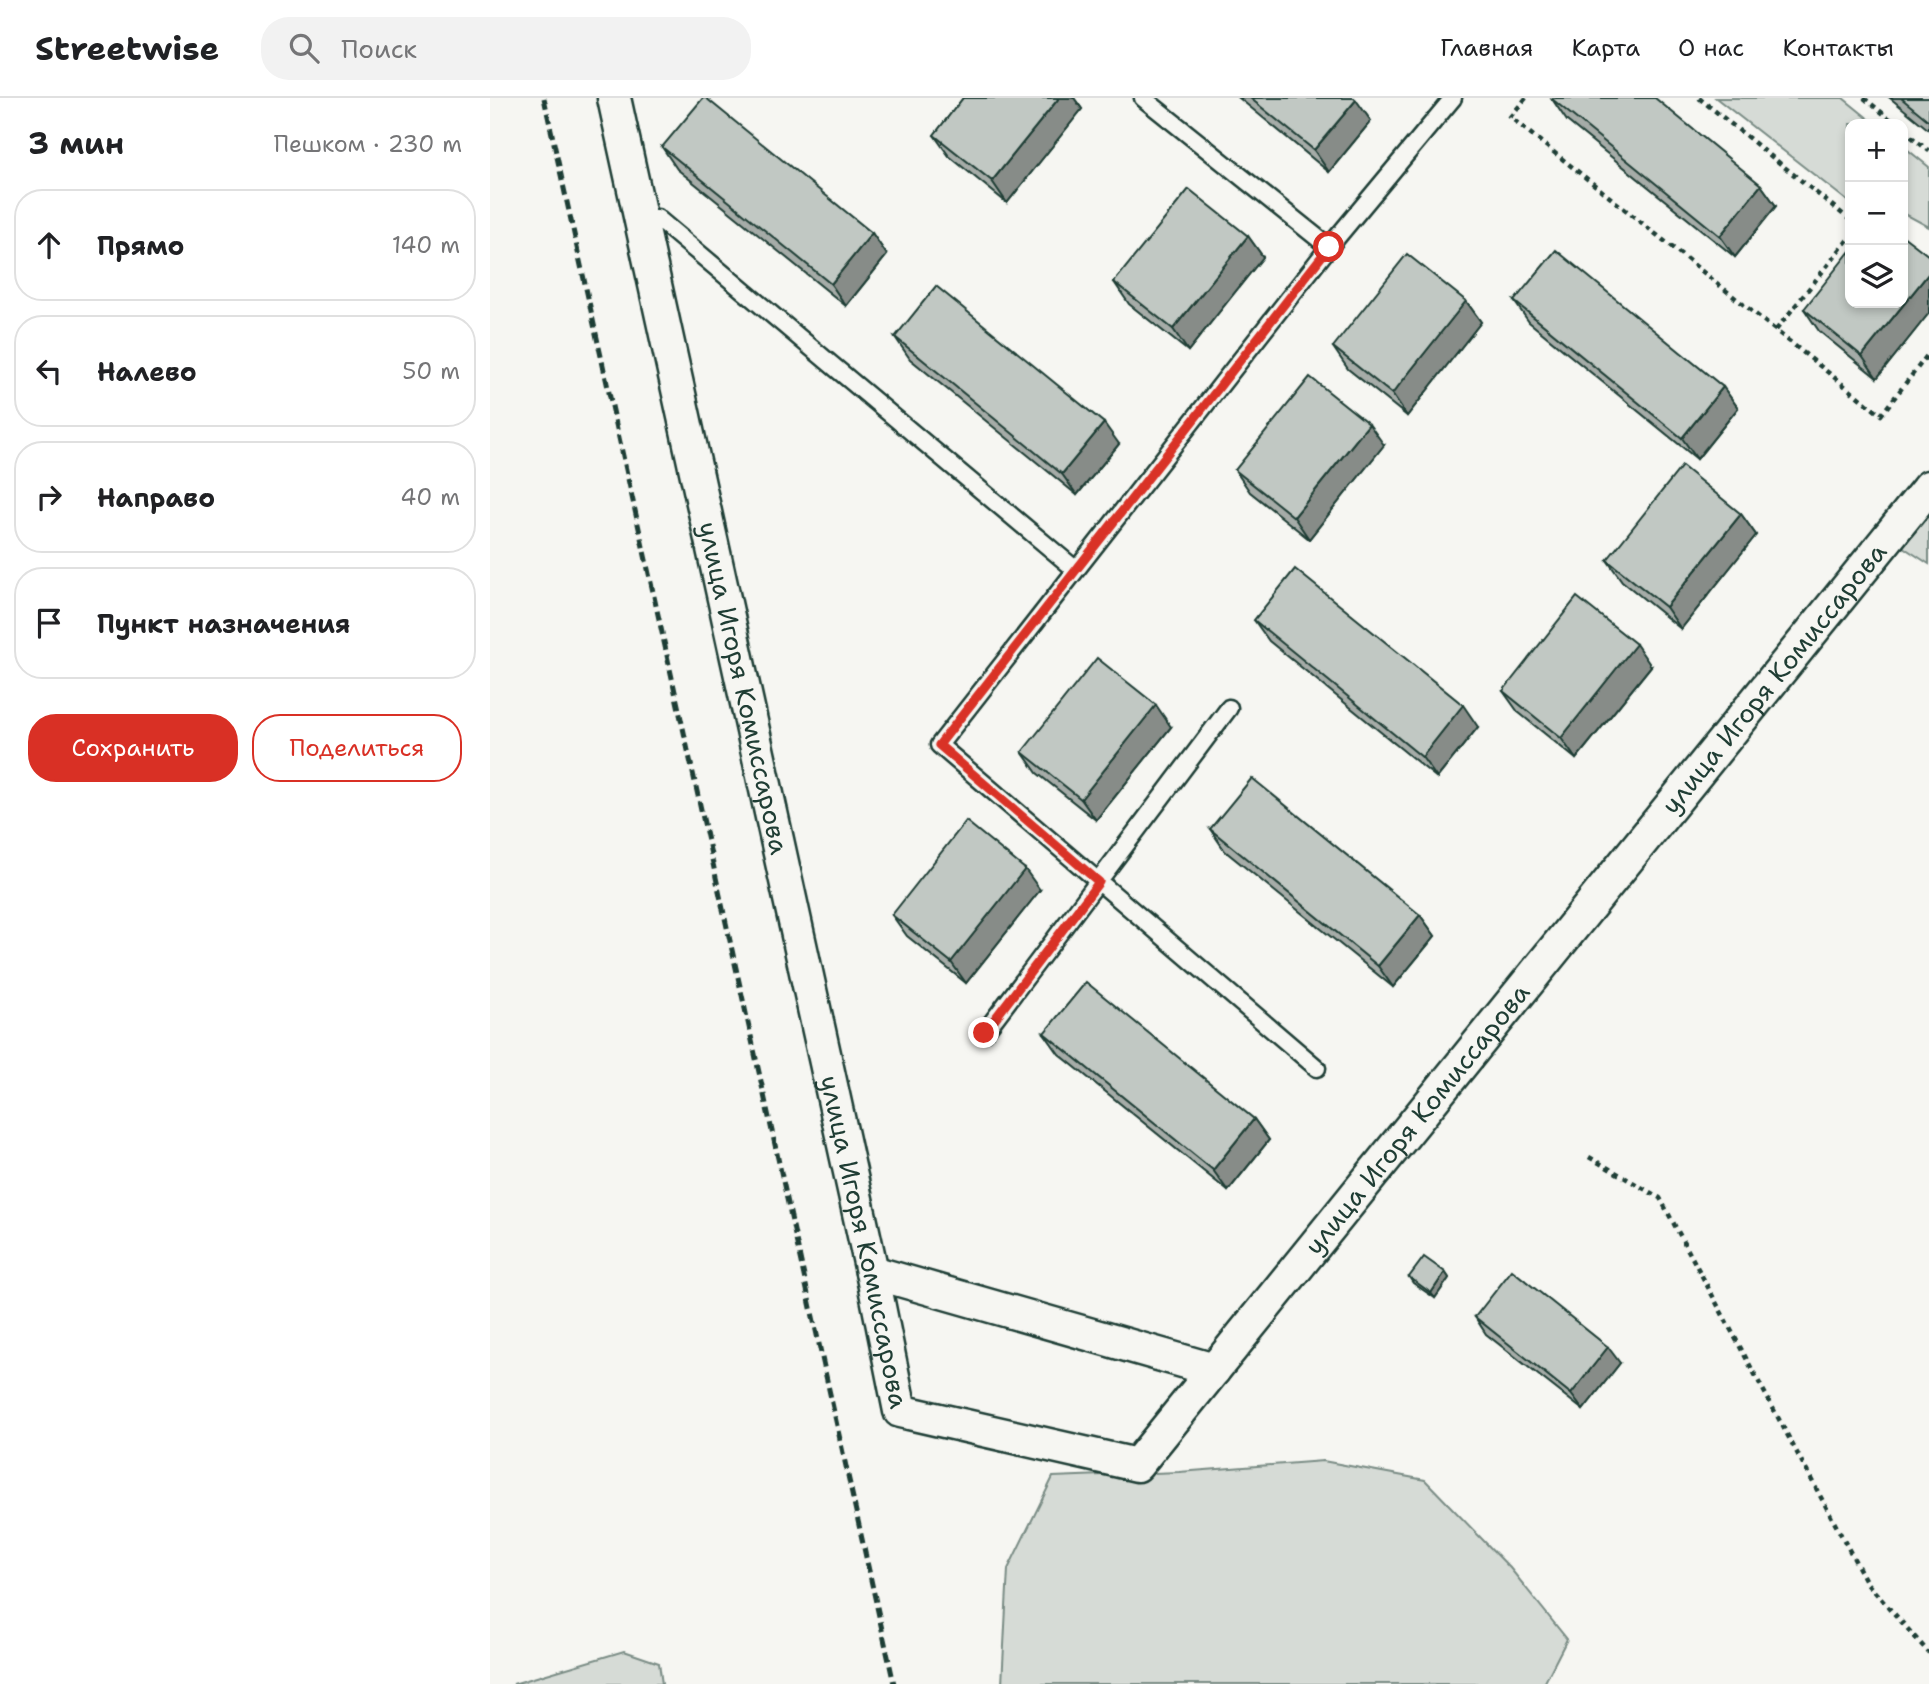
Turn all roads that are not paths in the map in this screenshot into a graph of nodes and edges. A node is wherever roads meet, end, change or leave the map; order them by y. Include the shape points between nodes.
1 (614, 98) edge
2 (1143, 98) edge
3 (1452, 98) edge
4 (657, 218) dead end
5 (1329, 247) junction
6 (1929, 487) edge
7 (1076, 570) junction
8 (1229, 708) dead end
9 (1099, 882) junction
10 (984, 1033) dead end
11 (1317, 1068) dead end
12 (872, 1272) junction
13 (1214, 1370) junction

1 - 12 street, улица Игоря Комиссарова
2 - 5 lane
3 - 5 lane
4 - 7 lane
5 - 7 lane
6 - 13 street, улица Игоря Комиссарова
7 - 9 lane via 939,745
8 - 9 lane
9 - 10 lane
9 - 11 lane
12 - 13 street
12 - 13 street, улица Игоря Комиссарова via 900,1411 1137,1465

